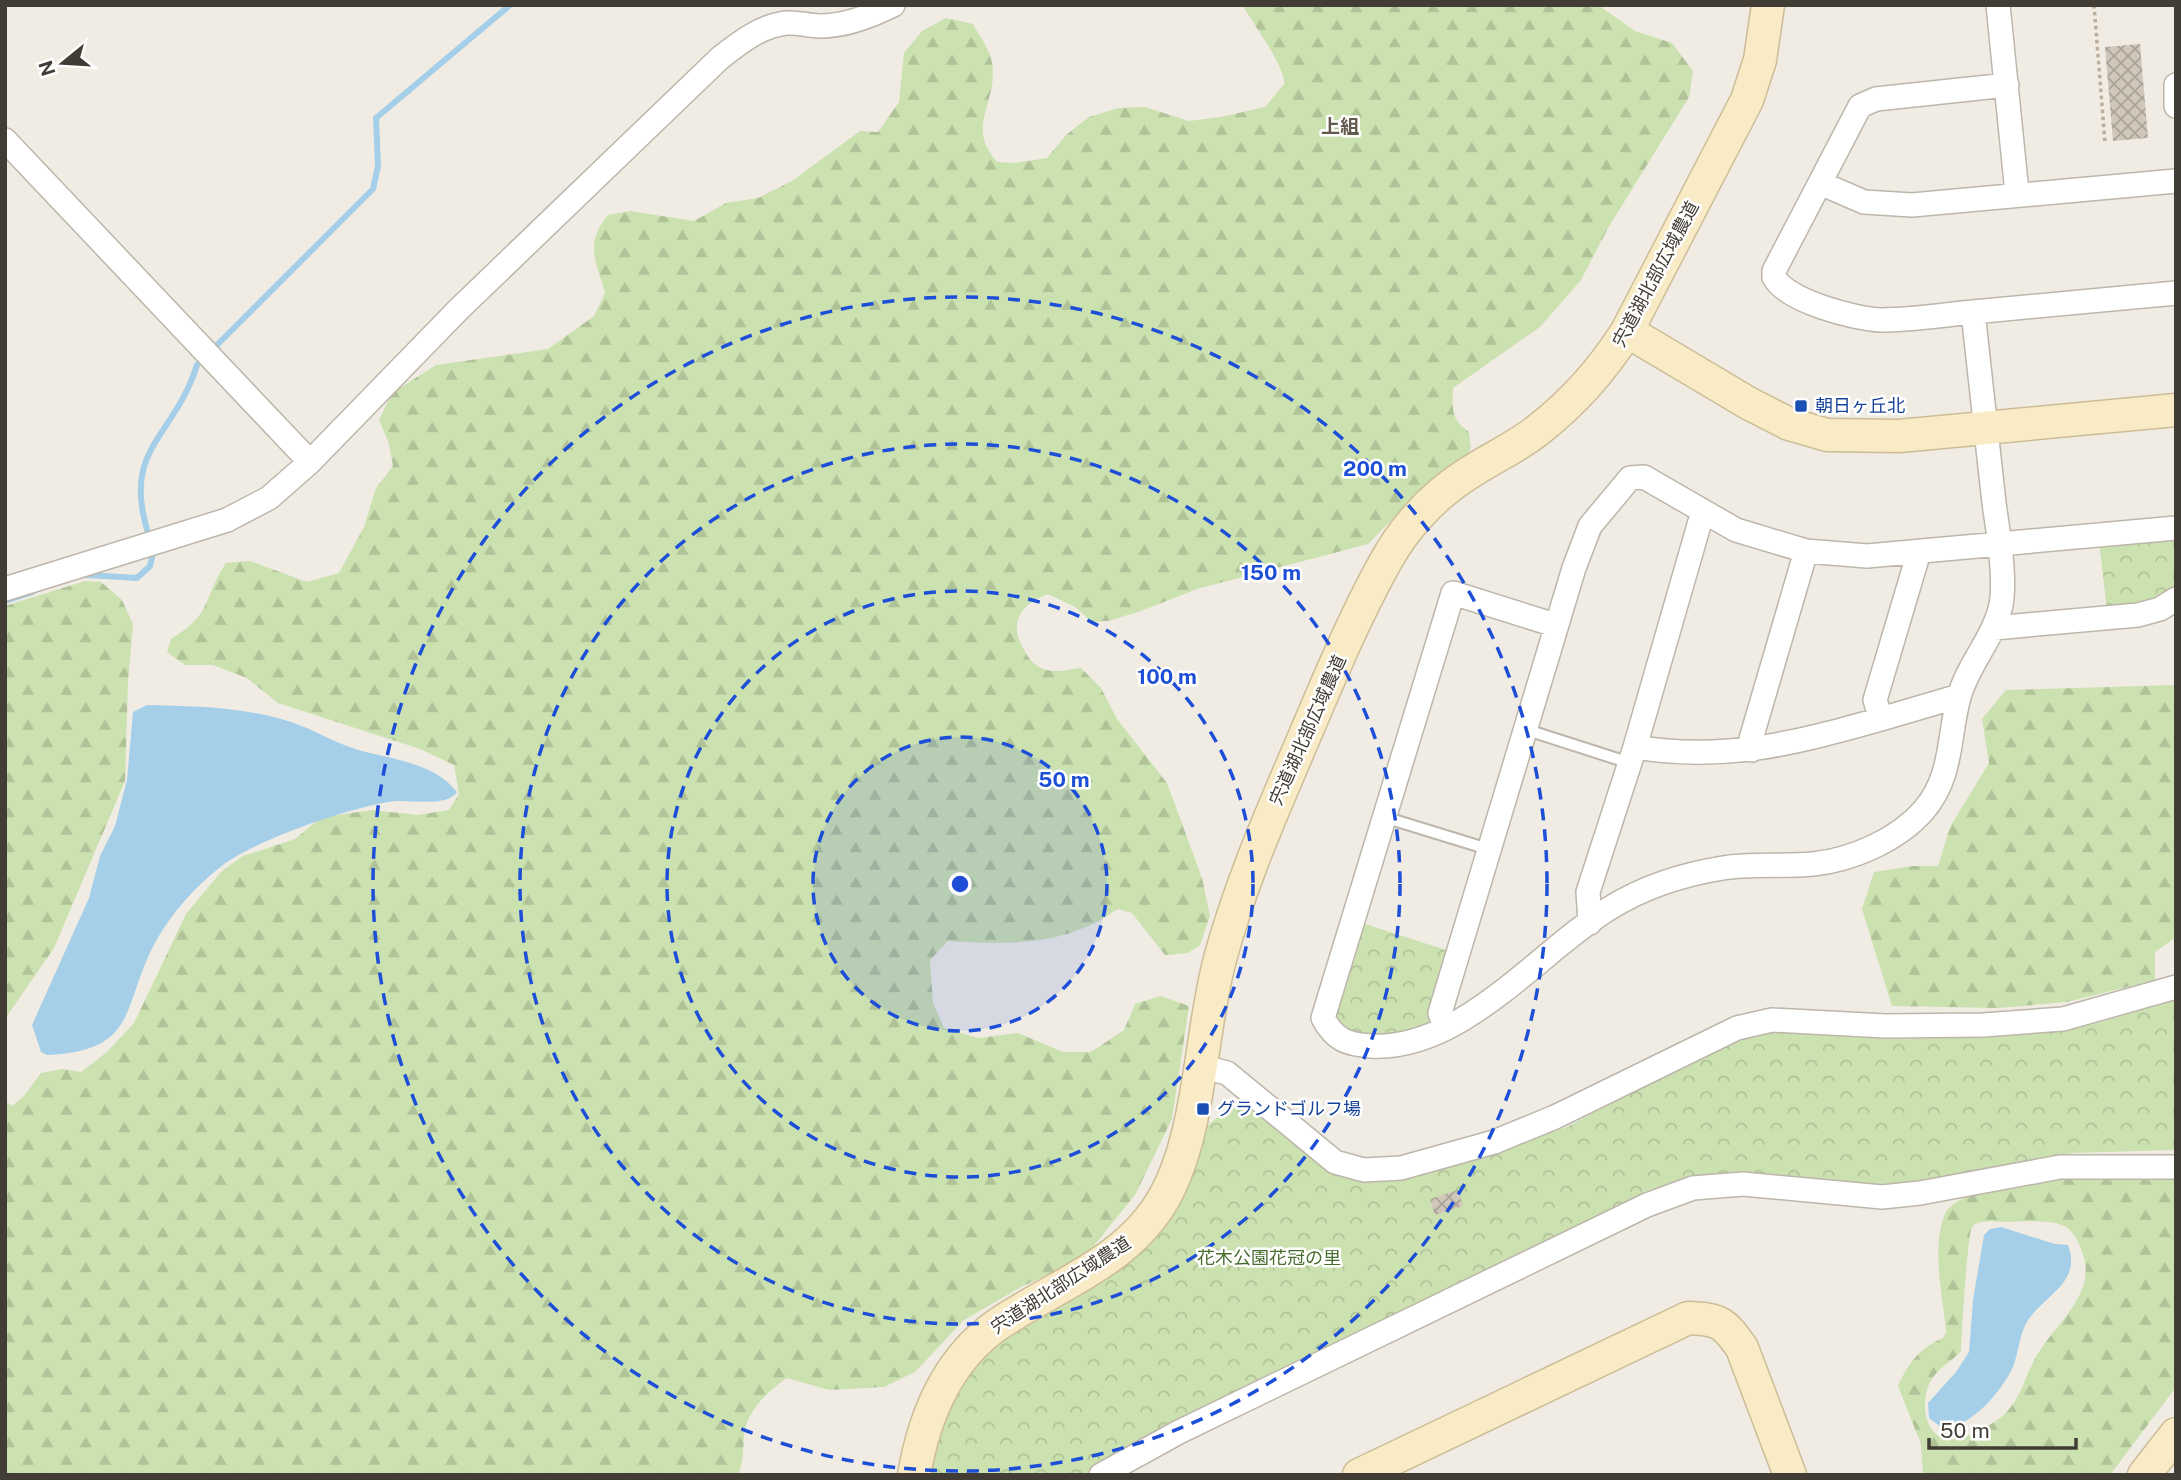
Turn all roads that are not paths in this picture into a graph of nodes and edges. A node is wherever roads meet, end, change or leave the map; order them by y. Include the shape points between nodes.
1 (893, 5) edge
2 (1768, 5) edge
3 (1998, 5) edge
4 (2007, 85) junction
5 (2176, 85) edge
6 (2176, 106) edge
7 (5, 141) edge
8 (2176, 181) edge
9 (1819, 183) junction
10 (2017, 193) junction
11 (2176, 293) edge
12 (1973, 312) junction
13 (1627, 331) junction
14 (2176, 410) edge
15 (1986, 428) junction
16 (310, 462) junction
17 (1703, 511) junction
18 (2176, 528) edge
19 (1999, 544) junction
20 (1806, 551) junction
21 (1919, 552) junction
22 (5, 589) edge
23 (2176, 599) edge
24 (1555, 625) junction
25 (1994, 628) junction
26 (1959, 696) junction
27 (1881, 719) junction
28 (1524, 729) junction
29 (1752, 750) junction
30 (1632, 755) junction
31 (1384, 817) junction
32 (1488, 849) junction
33 (1590, 923) junction
34 (2176, 987) edge
35 (1445, 1028) junction
36 (1199, 1066) junction
37 (2176, 1167) edge
38 (2176, 1434) edge
39 (914, 1475) edge
40 (1101, 1475) edge
41 (1359, 1475) edge
42 (1790, 1475) edge
43 (2144, 1475) edge

1 - 16 street via 867,18 822,26 786,23 766,29 720,58 545,225
2 - 13 street, 宍道湖北部広域農道 via 1760,60 1747,100
3 - 4 street
4 - 9 street via 1866,102 1855,113
4 - 10 street
5 - 6 street
7 - 16 street
8 - 10 street
9 - 10 street via 1864,202 1912,205
9 - 12 street via 1774,271 1783,290 1839,312 1880,320
11 - 12 street
12 - 15 street
13 - 15 street via 1748,403 1789,424 1827,435 1899,436
13 - 36 street, 宍道湖北部広域農道 via 1606,364 1536,432 1432,500 1407,527 1381,568 1235,901
14 - 15 street
15 - 19 street
16 - 22 street via 269,498 227,520
17 - 20 street via 1737,530
17 - 24 street via 1644,477 1630,478 1590,526
17 - 30 street
18 - 19 street
19 - 21 street
19 - 25 street via 2001,602
20 - 21 street via 1867,556
20 - 29 street via 1751,739
21 - 27 street via 1875,700
23 - 25 street via 2137,615
24 - 28 street
24 - 31 street via 1453,593
25 - 26 street
26 - 27 street
26 - 33 street via 1940,788 1923,811 1889,838 1852,855 1815,864 1726,867 1684,876 1611,907
27 - 29 street
28 - 30 lane
28 - 32 street
29 - 30 street
30 - 33 street via 1588,892
31 - 32 lane
31 - 35 street via 1323,1018 1332,1035 1355,1045 1417,1041
32 - 35 street via 1440,1013
33 - 35 street
34 - 36 street via 2063,1019 1885,1026 1772,1020 1737,1028 1555,1117 1494,1142 1401,1168 1364,1170 1335,1162 1227,1073
36 - 39 street, 宍道湖北部広域農道 via 1183,1153 1164,1197 1141,1231 1108,1259 997,1325 974,1345 934,1400
37 - 40 street via 2060,1167 1882,1196 1744,1184 1693,1188 1647,1205 1180,1432
38 - 43 street
41 - 42 street via 1688,1318 1716,1319 1742,1348

